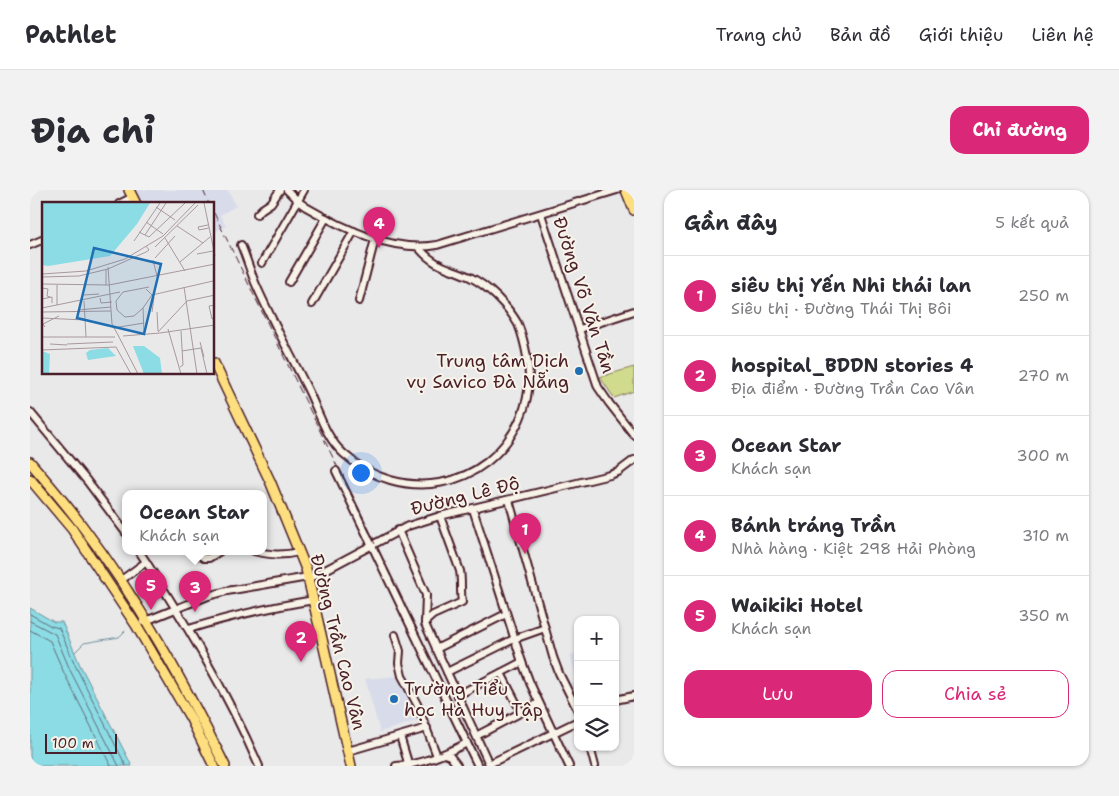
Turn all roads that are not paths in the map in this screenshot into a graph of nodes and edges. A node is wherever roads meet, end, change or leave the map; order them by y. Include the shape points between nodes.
1 (280, 190) edge
2 (287, 190) edge
3 (304, 190) edge
4 (617, 190) edge
5 (626, 190) edge
6 (299, 202) junction
7 (634, 210) edge
8 (257, 214) dead end
9 (541, 214) junction
10 (326, 218) junction
11 (354, 231) junction
12 (375, 238) junction
13 (42, 240) edge
14 (241, 245) dead end
15 (30, 246) edge
16 (419, 248) junction
17 (262, 263) dead end
18 (289, 282) dead end
19 (359, 301) dead end
20 (312, 304) dead end
21 (634, 311) edge
22 (580, 329) junction
23 (215, 365) edge
24 (30, 412) edge
25 (634, 435) edge
26 (634, 460) edge
27 (32, 467) edge
28 (336, 471) dead end
29 (30, 479) edge
30 (509, 500) junction
31 (473, 509) junction
32 (440, 516) junction
33 (122, 528) edge
34 (398, 530) junction
35 (371, 544) junction
36 (299, 552) junction
37 (267, 554) edge
38 (142, 555) edge
39 (200, 555) edge
40 (214, 555) edge
41 (146, 562) junction
42 (308, 577) junction
43 (120, 580) junction
44 (314, 600) junction
45 (177, 608) junction
46 (506, 614) junction
47 (147, 620) junction
48 (425, 622) junction
49 (136, 625) junction
50 (545, 628) junction
51 (189, 629) junction
52 (395, 635) dead end
53 (514, 639) junction
54 (436, 649) junction
55 (522, 662) junction
56 (447, 672) junction
57 (501, 673) junction
58 (458, 695) junction
59 (633, 698) edge
60 (619, 700) edge
61 (539, 703) junction
62 (576, 706) edge
63 (521, 712) junction
64 (574, 723) edge
65 (426, 728) junction
66 (553, 733) junction
67 (478, 735) junction
68 (400, 736) junction
69 (467, 743) junction
70 (348, 751) junction
71 (591, 751) edge
72 (440, 755) junction
73 (457, 765) edge
74 (214, 766) edge
75 (226, 766) edge
76 (259, 766) edge
77 (351, 766) edge
78 (396, 766) edge
79 (409, 766) edge
80 (478, 766) edge
81 (569, 766) edge
82 (595, 766) edge

1 - 8 street via 271,204
2 - 6 street
3 - 6 street
4 - 9 street
5 - 7 main road
6 - 10 street
6 - 17 street
9 - 16 street
9 - 22 street, Đường Võ Văn Tần
10 - 11 street
10 - 18 street
11 - 12 street
11 - 20 street
12 - 16 street
12 - 19 street
13 - 15 street
14 - 16 street via 256,285 331,440 351,460 389,481 436,484 473,472 509,441 525,406 530,381 526,350 518,326 502,303 477,281 433,262
21 - 22 street
22 - 25 street, Đường Võ Văn Tần via 598,387
23 - 36 main road, Đường Trần Cao Vân via 270,481
24 - 33 street
26 - 30 street, Đường Lê Độ via 610,475
27 - 43 main road via 84,528
28 - 35 street
29 - 49 main road via 72,529
30 - 31 street, Đường Lê Độ
30 - 50 street
31 - 32 street, Đường Lê Độ
31 - 46 street
32 - 34 street, Đường Lê Độ
32 - 48 street via 460,571 462,602
34 - 35 street, Đường Lê Độ
34 - 48 street via 426,595
35 - 42 street, Đường Lê Độ
35 - 69 street
36 - 37 street via 282,556
36 - 42 main road, Đường Trần Cao Vân
38 - 41 street
39 - 40 street via 209,558
41 - 43 street
41 - 45 street
42 - 44 main road, Đường Trần Cao Vân
42 - 45 street, Đường Lê Độ via 227,591
43 - 47 main road
44 - 51 street via 263,608
44 - 70 main road, Đường Trần Cao Vân
45 - 47 street, Đường Lê Độ
45 - 51 street
46 - 53 street
46 - 54 street
47 - 49 street, Đường Lê Độ
47 - 75 main road
48 - 54 street
49 - 74 main road via 191,719
50 - 53 street
50 - 62 street via 559,673
51 - 76 street
52 - 65 street via 402,676
53 - 55 street
53 - 56 street
54 - 56 street
55 - 57 street
55 - 61 street
56 - 58 street
57 - 58 street
57 - 63 street
58 - 67 street
59 - 60 street
61 - 63 street
61 - 66 street
63 - 67 street
64 - 66 street
65 - 68 street
65 - 72 street
66 - 67 street via 489,764
66 - 81 street
68 - 70 street
68 - 79 street
69 - 72 street
69 - 80 street
70 - 77 main road, Đường Trần Cao Vân
71 - 82 street
72 - 73 street via 450,756
72 - 79 street
78 - 79 street

